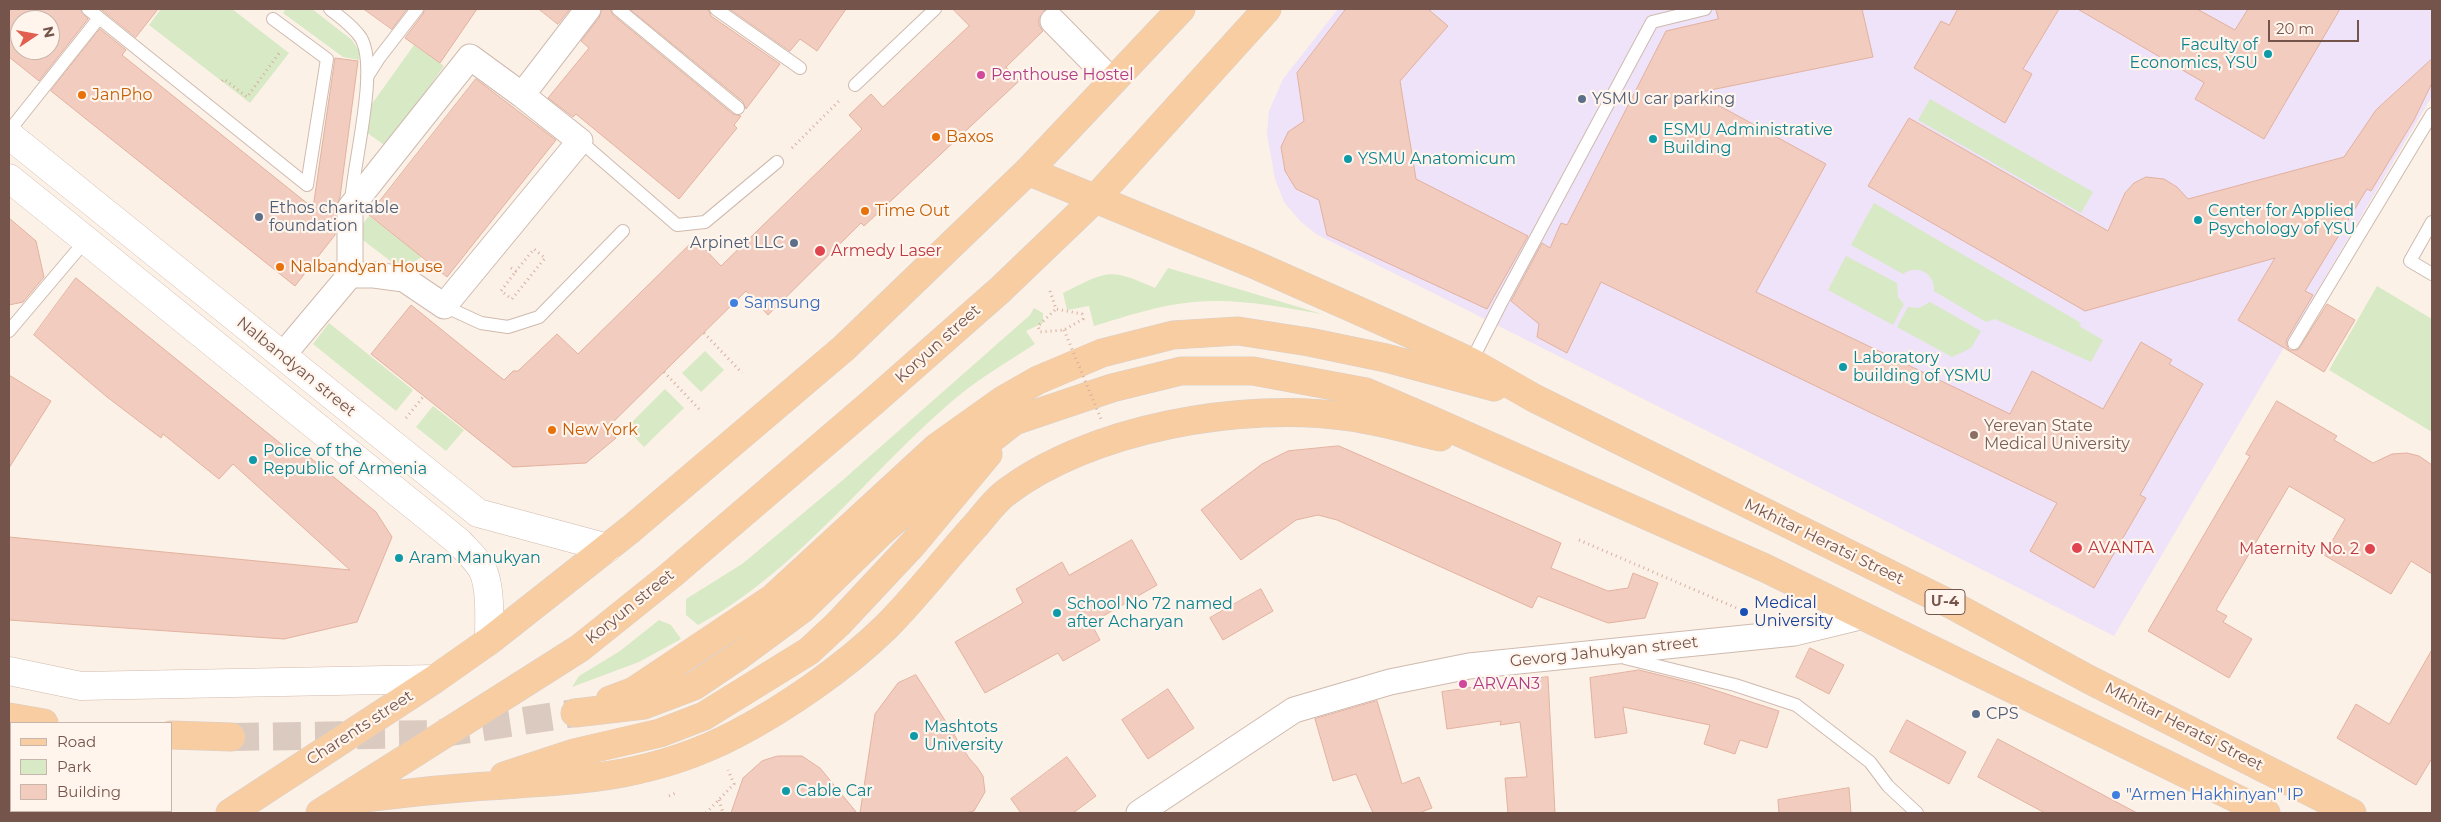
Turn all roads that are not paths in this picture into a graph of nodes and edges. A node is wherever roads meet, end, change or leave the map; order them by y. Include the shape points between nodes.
1 (88, 9) edge
2 (330, 9) edge
3 (418, 9) edge
4 (588, 9) edge
5 (618, 9) edge
6 (716, 9) edge
7 (935, 9) edge
8 (1181, 9) edge
9 (1267, 9) edge
10 (1705, 9) edge
11 (99, 18) junction
12 (273, 19) dead end
13 (1053, 21) dead end
14 (800, 68) dead end
15 (368, 77) junction
16 (1112, 82) junction
17 (855, 85) road end
18 (522, 95) junction
19 (738, 108) dead end
20 (2432, 114) edge
21 (9, 131) edge
22 (9, 135) edge
23 (580, 141) junction
24 (776, 162) dead end
25 (1028, 171) junction
26 (9, 178) edge
27 (1094, 199) junction
28 (350, 208) junction
29 (2432, 222) edge
30 (623, 231) dead end
31 (86, 240) junction
32 (2432, 274) edge
33 (350, 275) junction
34 (444, 306) junction
35 (9, 331) edge
36 (2294, 343) dead end
37 (282, 356) junction
38 (1471, 362) junction
39 (1534, 398) junction
40 (1014, 421) junction
41 (1500, 450) junction
42 (608, 548) junction
43 (1864, 616) junction
44 (489, 641) junction
45 (1594, 653) junction
46 (9, 671) edge
47 (435, 679) junction
48 (9, 717) edge
49 (38, 722) edge
50 (172, 735) edge
51 (172, 756) edge
52 (472, 787) junction
53 (329, 807) edge
54 (1154, 809) edge
55 (230, 813) edge
56 (1917, 813) edge
57 (2266, 813) edge
58 (2352, 813) edge

1 - 11 lane
2 - 15 lane via 361,39
3 - 15 lane
4 - 18 street
5 - 19 lane
6 - 14 lane
7 - 17 lane
8 - 16 main road
9 - 27 main road, Koryun street
10 - 38 lane via 1652,22
11 - 12 lane via 307,185 327,60
11 - 21 lane
13 - 16 street
15 - 28 lane
16 - 25 main road
18 - 23 street
18 - 28 street via 470,57
20 - 36 lane
22 - 37 main road, Nalbandyan street
23 - 24 lane via 677,225 705,222
23 - 34 street
25 - 27 main road
25 - 42 main road via 844,348
26 - 31 main road, Nalbandyan street
27 - 38 main road via 1251,263
27 - 53 main road, Koryun street via 1000,290 874,401 671,575 580,648
28 - 33 street
29 - 32 lane via 2410,261
30 - 34 lane via 539,317 508,327 481,323
31 - 35 lane
31 - 44 main road, Nalbandyan street via 459,542 484,574
33 - 34 street via 374,274 404,279
33 - 37 street
37 - 42 main road, Nalbandyan street via 478,513
38 - 39 main road
39 - 40 main road via 1386,358 1238,331 1173,335 1102,353 1038,380 1003,400 937,447 773,598 634,691 575,713 644,705 694,686 802,609 946,475
39 - 58 main road, Mkhitar Heratsi Street / Մ-4 via 1954,606 2088,679
40 - 41 main road via 1112,388 1181,370 1254,371 1366,392
40 - 52 main road via 913,544 809,650 704,716 660,733 574,752
41 - 43 main road via 1765,568
41 - 52 main road via 1350,416 1271,412 1220,416 1110,439 1069,455 1003,495 886,627 827,678 738,733 688,757 640,771 579,781
42 - 44 main road
43 - 45 street, Gevorg Jahukyan street via 1794,633
43 - 57 main road
44 - 47 main road, Charents street
45 - 54 street, Gevorg Jahukyan street via 1460,668 1390,682 1294,710
45 - 56 lane via 1674,668 1796,705 1870,762 1888,786
46 - 47 main road via 81,686
47 - 55 main road, Charents street
48 - 49 main road
50 - 51 main road via 223,737
52 - 53 main road

